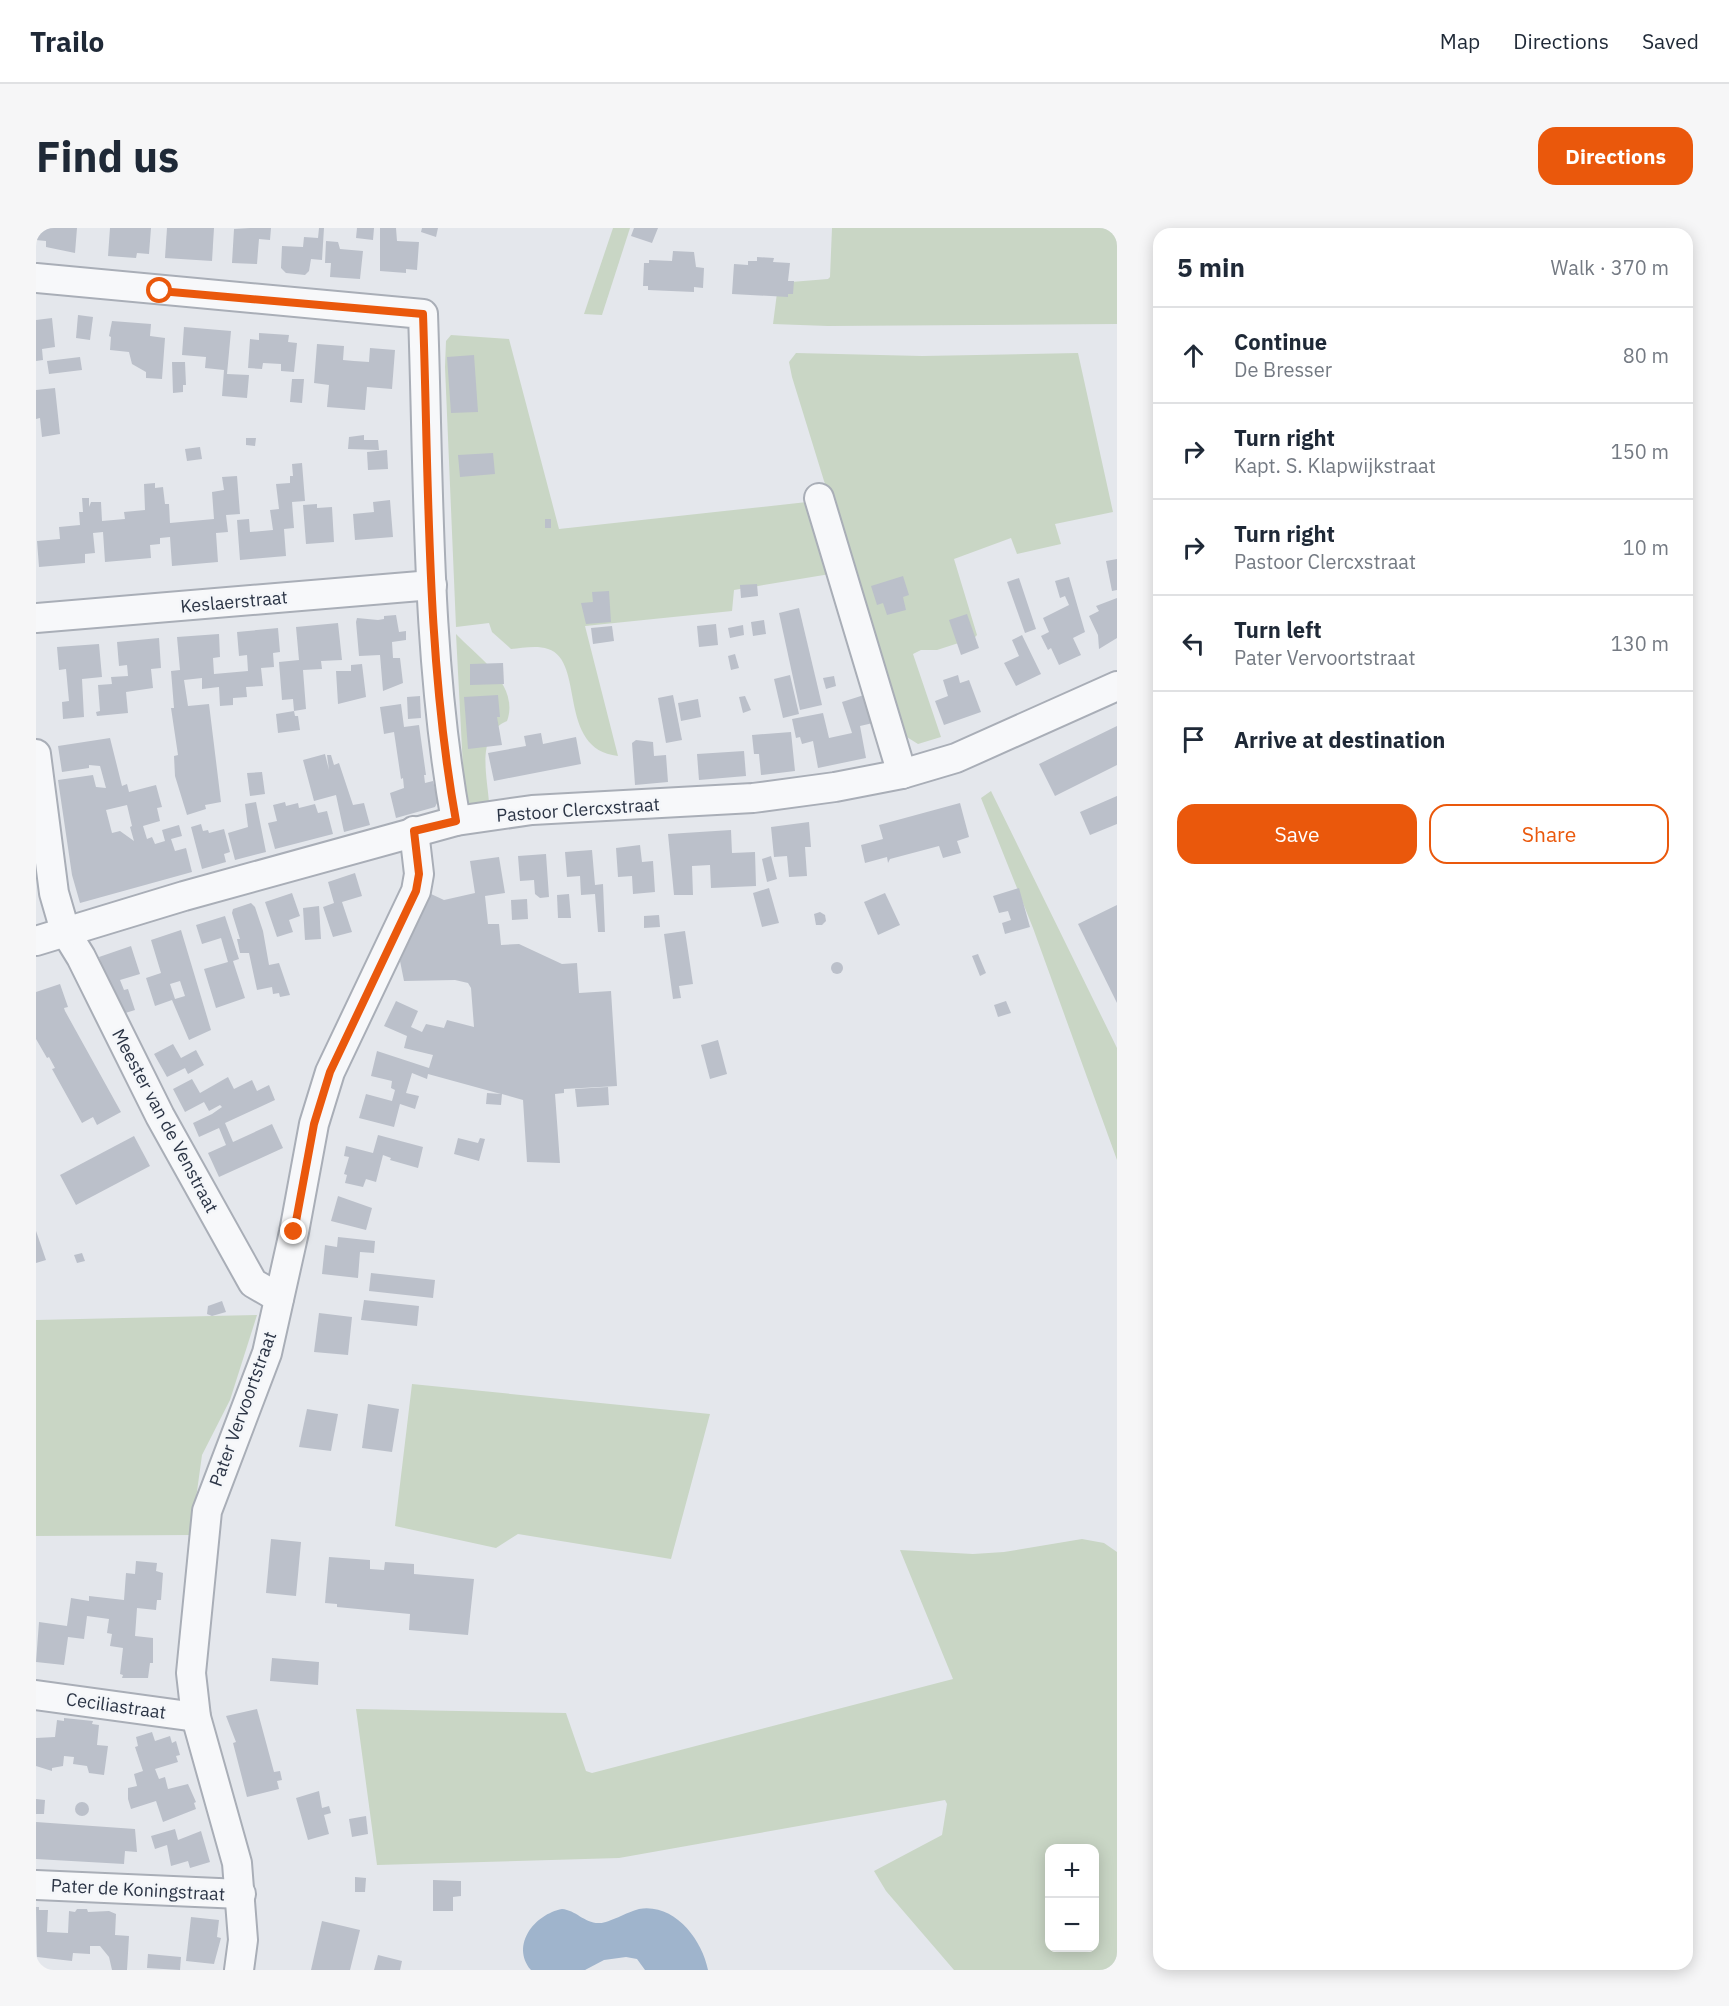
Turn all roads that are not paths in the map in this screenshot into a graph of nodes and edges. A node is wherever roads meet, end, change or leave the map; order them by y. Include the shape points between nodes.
1 (36, 278) edge
2 (819, 498) dead end
3 (432, 585) junction
4 (36, 618) edge
5 (1117, 687) edge
6 (36, 754) edge
7 (902, 774) junction
8 (456, 821) junction
9 (414, 831) junction
10 (65, 931) junction
11 (36, 941) edge
12 (279, 1298) junction
13 (36, 1695) edge
14 (196, 1717) junction
15 (36, 1885) edge
16 (241, 1894) junction
17 (239, 1970) edge

1 - 3 street via 423,314
2 - 7 street
3 - 4 street, Keslaerstraat
3 - 8 street via 443,748
5 - 7 street, Pastoor Clercxstraat via 956,758
6 - 10 street, Meester van de Venstraat via 54,893
7 - 8 street, Pastoor Clercxstraat via 753,798 532,810
8 - 9 street, Pastoor Clercxstraat
9 - 10 street, Pastoor Clercxstraat
9 - 12 street, Pater Vervoortstraat via 419,874 416,891 330,1072 314,1124
10 - 11 street, Pastoor Clercxstraat
10 - 12 street, Meester van de Venstraat via 160,1116 253,1283
12 - 14 street, Pater Vervoortstraat via 267,1353 207,1511 191,1673
13 - 14 street, Ceciliastraat
14 - 16 street, Pater Vervoortstraat via 237,1863
15 - 16 street, Pater de Koningstraat
16 - 17 street, Pater Vervoortstraat via 243,1940

